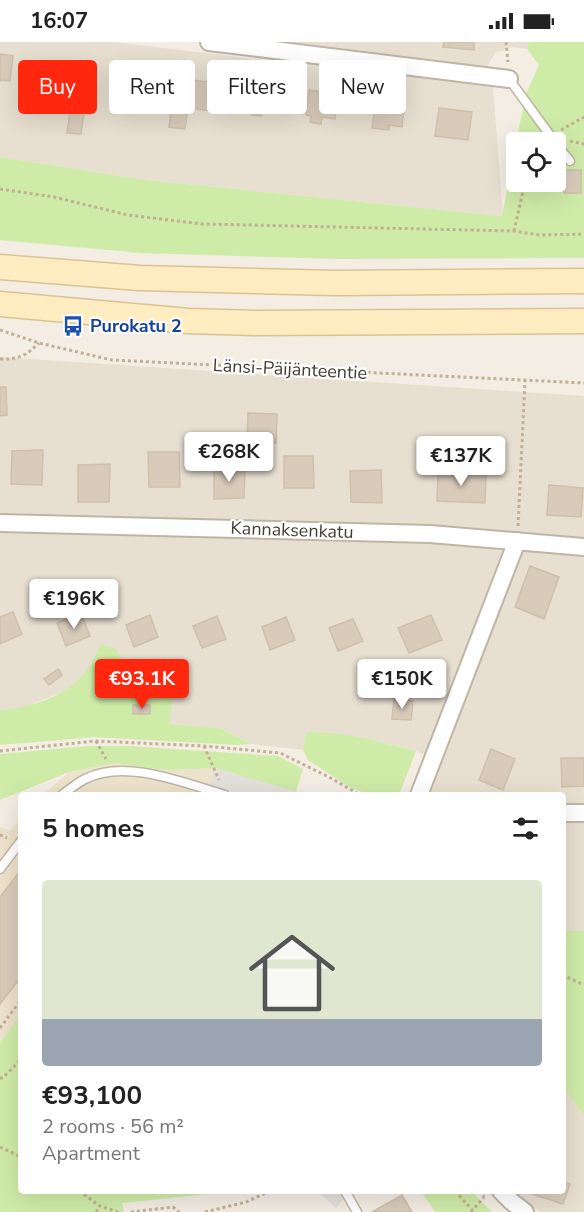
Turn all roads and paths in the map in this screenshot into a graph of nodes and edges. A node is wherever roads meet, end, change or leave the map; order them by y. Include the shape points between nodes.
1 (209, 42) edge
2 (509, 79) joint
3 (584, 117) edge
4 (547, 132) edge
5 (565, 132) edge
6 (566, 156) edge
7 (570, 161) dead end
8 (0, 189) edge
9 (523, 192) edge
10 (514, 231) junction
11 (584, 234) edge
12 (0, 267) edge
13 (584, 281) edge
14 (0, 304) edge
15 (584, 321) edge
16 (0, 330) edge
17 (39, 343) junction
18 (0, 359) edge
19 (525, 381) junction
20 (584, 383) edge
21 (0, 523) edge
22 (517, 541) junction
23 (584, 547) edge
24 (95, 741) junction
25 (204, 746) junction
26 (0, 751) edge
27 (113, 771) junction
28 (221, 785) dead end
29 (66, 792) edge
30 (214, 792) edge
31 (355, 792) edge
32 (420, 792) edge
33 (566, 813) edge
34 (584, 813) edge
35 (0, 835) edge
36 (7, 838) dead end
37 (18, 845) edge
38 (0, 869) edge
39 (566, 977) edge
40 (584, 985) edge
41 (18, 1004) edge
42 (0, 1029) edge
43 (18, 1062) edge
44 (0, 1078) edge
45 (0, 1147) edge
46 (18, 1155) edge
47 (83, 1194) edge
48 (263, 1194) edge
49 (347, 1194) edge
50 (458, 1194) edge
51 (504, 1194) edge
52 (484, 1197) dead end
53 (100, 1206) junction
54 (473, 1211) edge
55 (96, 1212) edge
56 (118, 1212) edge
57 (131, 1212) edge
58 (179, 1212) edge
59 (205, 1212) edge
60 (357, 1212) edge
61 (525, 1212) edge

1 - 2 street
2 - 4 lane
3 - 5 path
6 - 7 lane
8 - 10 path via 128,215 203,224
9 - 10 path
10 - 11 path
12 - 13 main road via 140,278 335,283
14 - 15 main road via 244,323
16 - 17 path, Länsi-Päijänteentie
17 - 18 path via 26,355
17 - 19 path, Länsi-Päijänteentie via 112,360
19 - 20 path, Länsi-Päijänteentie
19 - 22 path
21 - 22 street, Kannaksenkatu via 409,534
22 - 23 street, Kannaksenkatu
22 - 32 street
24 - 25 path
24 - 26 path
24 - 27 path
25 - 28 path
25 - 31 path via 279,753
27 - 29 lane via 85,778
27 - 30 lane via 150,774
33 - 34 street
35 - 36 path
37 - 38 lane
39 - 40 path
41 - 42 path
43 - 44 path
45 - 46 path
47 - 53 path
48 - 59 path
49 - 60 lane
50 - 54 path
51 - 61 street
52 - 54 path
53 - 55 path
53 - 56 path
57 - 58 path via 173,1207

